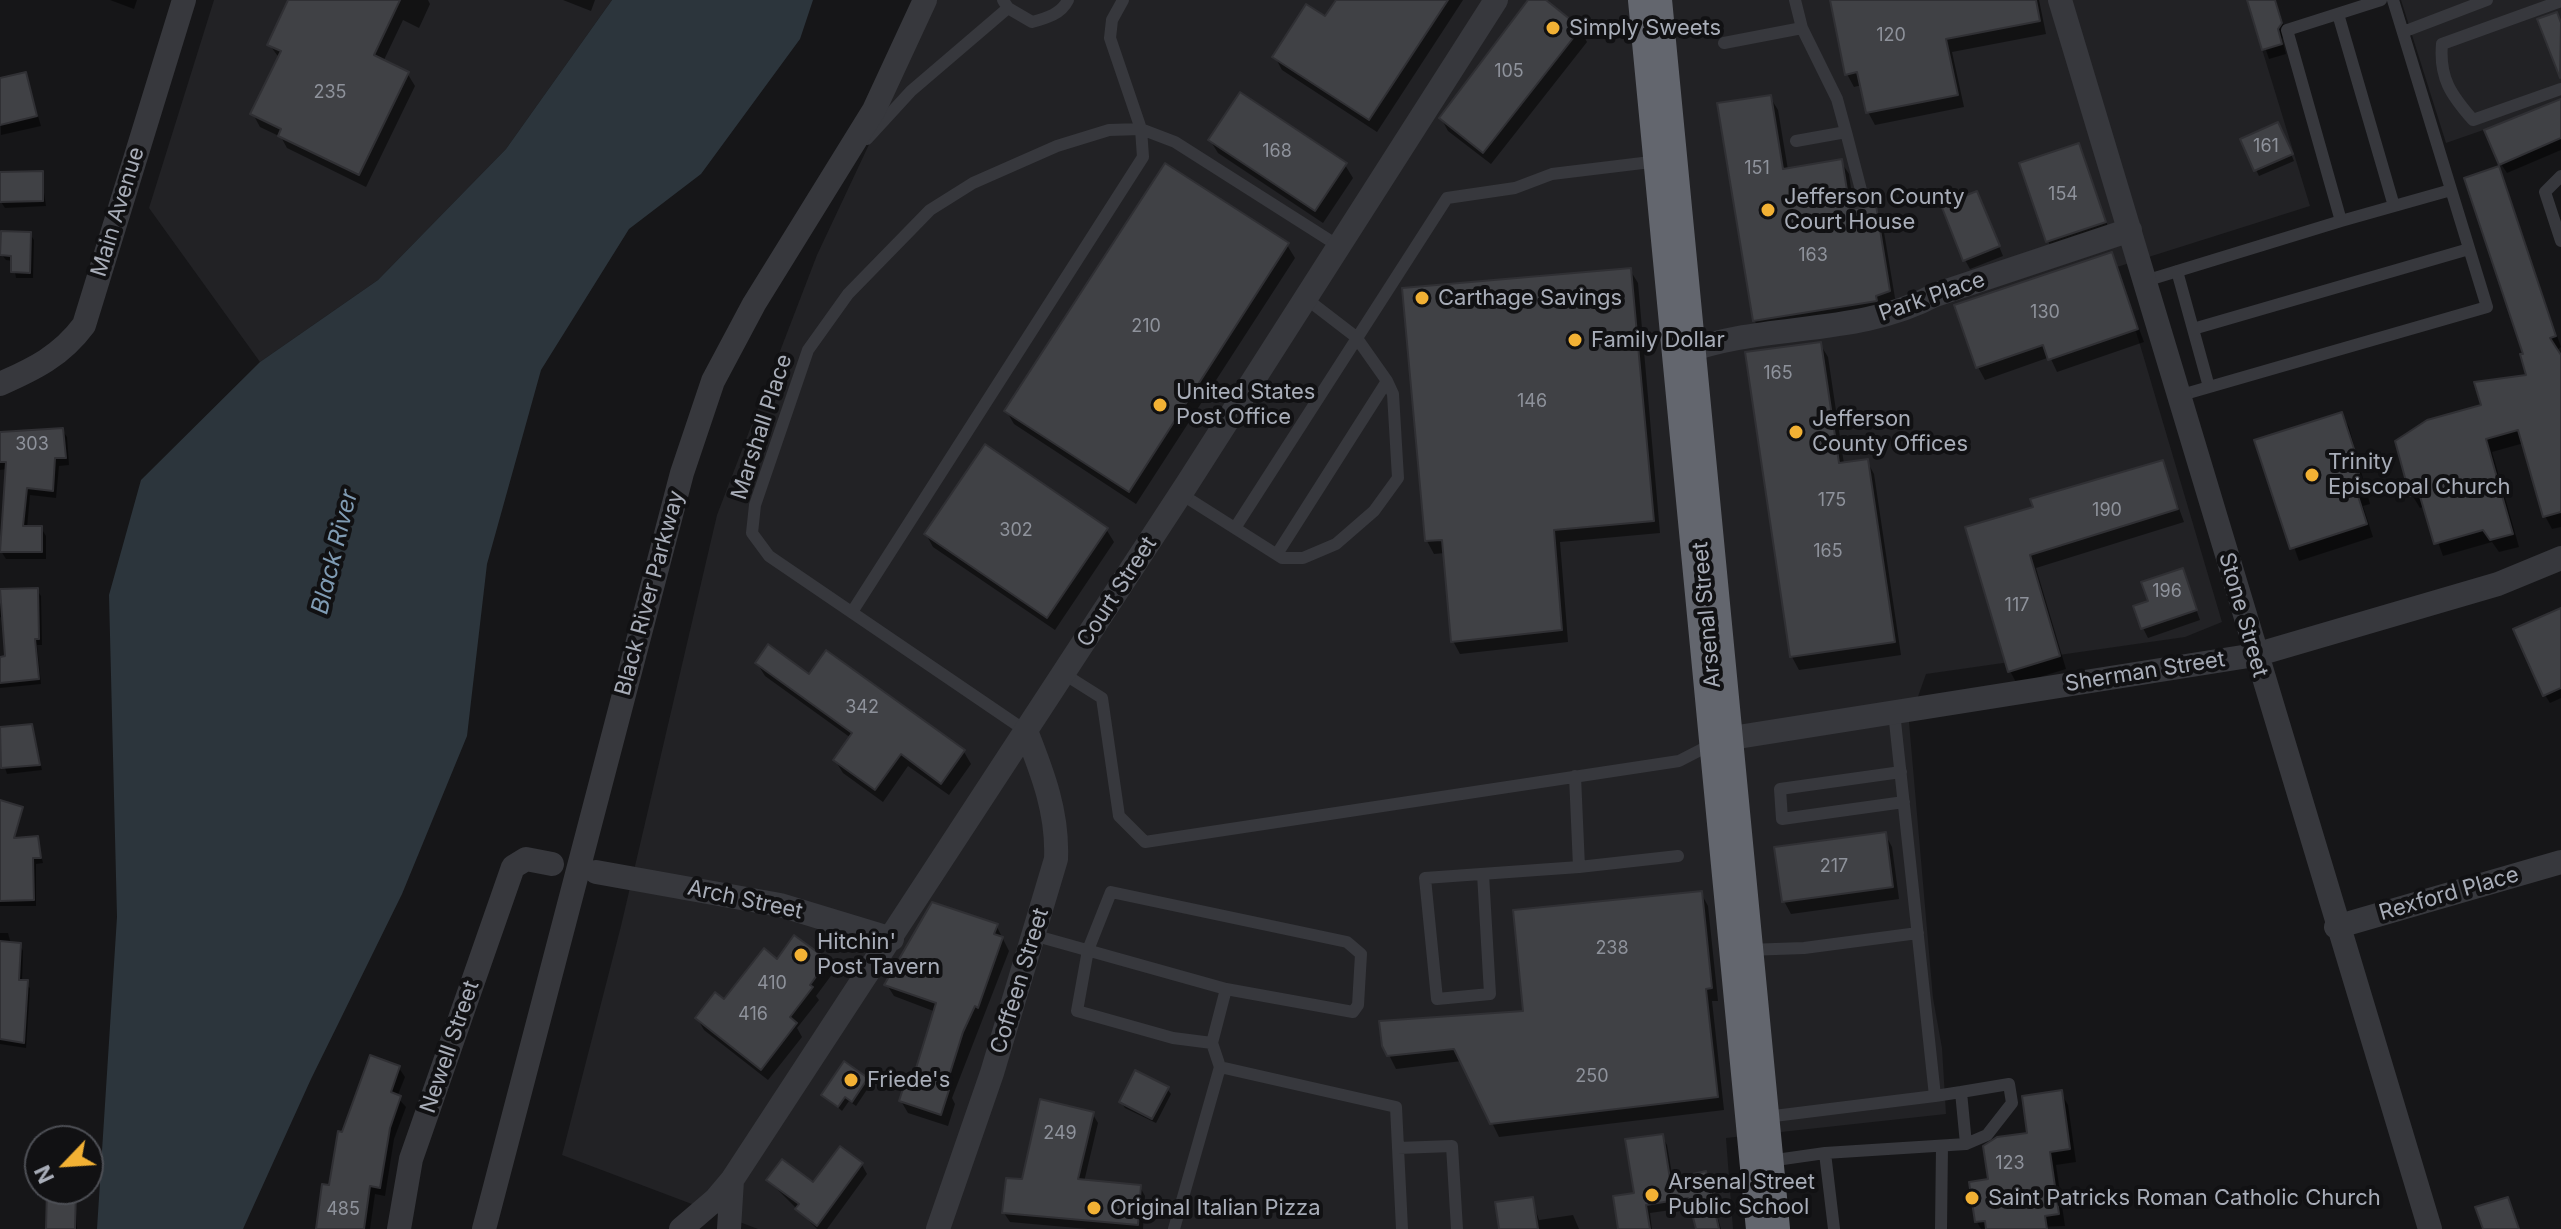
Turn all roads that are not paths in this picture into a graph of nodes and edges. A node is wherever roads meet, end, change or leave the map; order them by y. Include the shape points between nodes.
1 (184, 0) edge
2 (925, 0) edge
3 (1068, 0) edge
4 (1123, 0) edge
5 (1496, 0) edge
6 (1650, 0) edge
7 (1795, 0) edge
8 (2060, 0) edge
9 (2381, 0) edge
10 (2393, 0) edge
11 (2487, 0) edge
12 (2561, 1) edge
13 (1005, 4) edge
14 (2338, 14) junction
15 (1802, 28) junction
16 (2403, 32) junction
17 (1724, 43) dead end
18 (2561, 89) edge
19 (1141, 129) junction
20 (1846, 132) junction
21 (1796, 141) dead end
22 (1664, 160) junction
23 (841, 167) junction
24 (2561, 176) edge
25 (2451, 190) junction
26 (1862, 194) dead end
27 (2394, 206) junction
28 (2341, 221) junction
29 (2130, 230) junction
30 (2561, 241) edge
31 (1337, 245) junction
32 (2469, 249) junction
33 (2177, 271) junction
34 (2145, 281) junction
35 (1304, 297) junction
36 (2193, 329) junction
37 (1356, 337) junction
38 (1682, 353) junction
39 (1387, 381) junction
40 (0, 384) edge
41 (2209, 387) junction
42 (2178, 396) junction
43 (1181, 494) junction
44 (1235, 528) junction
45 (1277, 554) junction
46 (2561, 558) edge
47 (852, 612) junction
48 (2255, 655) junction
49 (1064, 674) junction
50 (1894, 712) junction
51 (1026, 731) junction
52 (1719, 740) junction
53 (1901, 772) junction
54 (1575, 776) junction
55 (1904, 802) junction
56 (1678, 856) dead end
57 (2561, 862) edge
58 (552, 864) dead end
59 (1579, 867) junction
60 (596, 872) dead end
61 (1483, 874) junction
62 (2336, 927) junction
63 (1918, 933) junction
64 (1033, 935) junction
65 (892, 939) junction
66 (1088, 950) junction
67 (1740, 950) junction
68 (1226, 989) junction
69 (1212, 1043) junction
70 (1220, 1067) junction
71 (1961, 1092) junction
72 (1935, 1096) junction
73 (1755, 1118) junction
74 (1966, 1144) junction
75 (1942, 1146) junction
76 (1398, 1148) junction
77 (1825, 1153) junction
78 (1761, 1162) junction
79 (732, 1180) junction
80 (399, 1229) edge
81 (484, 1229) edge
82 (681, 1229) edge
83 (729, 1229) edge
84 (938, 1229) edge
85 (1174, 1229) edge
86 (1402, 1229) edge
87 (1457, 1229) edge
88 (1768, 1229) edge
89 (1834, 1229) edge
90 (1941, 1229) edge
91 (2430, 1229) edge

1 - 40 street, Main Avenue via 84,325 67,348
2 - 23 street, Black River Parkway
3 - 13 lane via 1050,17 1032,22
4 - 19 lane via 1110,38
5 - 31 street, Court Street
6 - 22 highway, Arsenal Street
7 - 15 lane
8 - 29 street, Stone Street
9 - 14 lane
10 - 16 lane
11 - 16 lane
12 - 18 lane via 2442,44 2440,67 2448,92 2473,120
13 - 23 lane via 911,91
14 - 27 lane
14 - 28 lane via 2287,30
15 - 17 lane
15 - 20 lane via 1837,99
16 - 25 lane
19 - 31 lane, Marshall Place via 1175,142
19 - 47 lane via 1143,157
19 - 47 lane, Marshall Place via 1109,130 1057,146 973,183 930,210 848,294 808,350 755,505 752,533 769,556
20 - 21 lane
20 - 26 lane
22 - 37 lane via 1552,174 1515,188 1447,198
22 - 38 highway, Arsenal Street
23 - 81 street, Black River Parkway via 720,368 682,473
24 - 30 lane via 2545,192
25 - 27 lane
25 - 32 lane
27 - 28 lane
28 - 33 lane
29 - 34 street, Stone Street
29 - 38 street, Park Place via 1935,295 1910,309 1851,323 1711,342
31 - 35 street, Court Street
32 - 36 lane
32 - 41 lane via 2487,307
33 - 34 lane
33 - 36 lane
34 - 42 street, Stone Street
35 - 37 lane
35 - 43 street, Court Street
36 - 41 lane
37 - 39 lane
37 - 44 lane
38 - 52 highway, Arsenal Street
39 - 45 lane
39 - 45 lane via 1393,394 1398,478 1374,511 1336,544 1303,558
41 - 42 lane
42 - 48 street, Stone Street
43 - 44 lane
43 - 49 street, Court Street
44 - 45 lane
46 - 48 street, Sherman Street via 2498,584
47 - 51 lane, Marshall Place
48 - 50 street, Sherman Street
48 - 62 street, Stone Street
49 - 51 street, Court Street
49 - 54 lane via 1102,698 1119,816 1145,842
50 - 52 street, Sherman Street
50 - 53 lane
51 - 64 street, Coffeen Street via 1057,827 1056,859
51 - 65 street, Court Street
52 - 54 lane via 1679,761
52 - 67 highway, Arsenal Street
53 - 55 lane
53 - 55 lane via 1780,789 1782,819
54 - 59 lane
55 - 63 lane
56 - 59 lane
57 - 62 street, Rexford Place
58 - 80 street, Newell Street via 526,859 513,867 411,1159
59 - 61 lane
60 - 65 street, Arch Street via 780,905
61 - 61 lane via 1425,878 1437,999 1490,994
62 - 91 street, Stone Street
63 - 67 lane via 1804,948
63 - 72 lane
64 - 66 lane
64 - 84 street, Coffeen Street
65 - 79 street, Court Street
66 - 68 lane
66 - 68 lane via 1111,892 1347,942 1361,954 1353,1012
66 - 69 lane via 1077,1011 1173,1038
67 - 73 highway, Arsenal Street
68 - 69 lane
69 - 70 lane
70 - 76 lane via 1396,1107
70 - 85 lane
71 - 72 lane
71 - 74 lane
71 - 74 lane via 2009,1084 2012,1103 1987,1135
72 - 73 lane
73 - 78 highway, Arsenal Street
74 - 75 lane
75 - 77 lane
75 - 90 lane
76 - 86 lane
76 - 87 lane via 1452,1146
77 - 78 lane
77 - 89 lane
78 - 88 highway, Arsenal Street
79 - 82 street, Court Street
79 - 83 street

